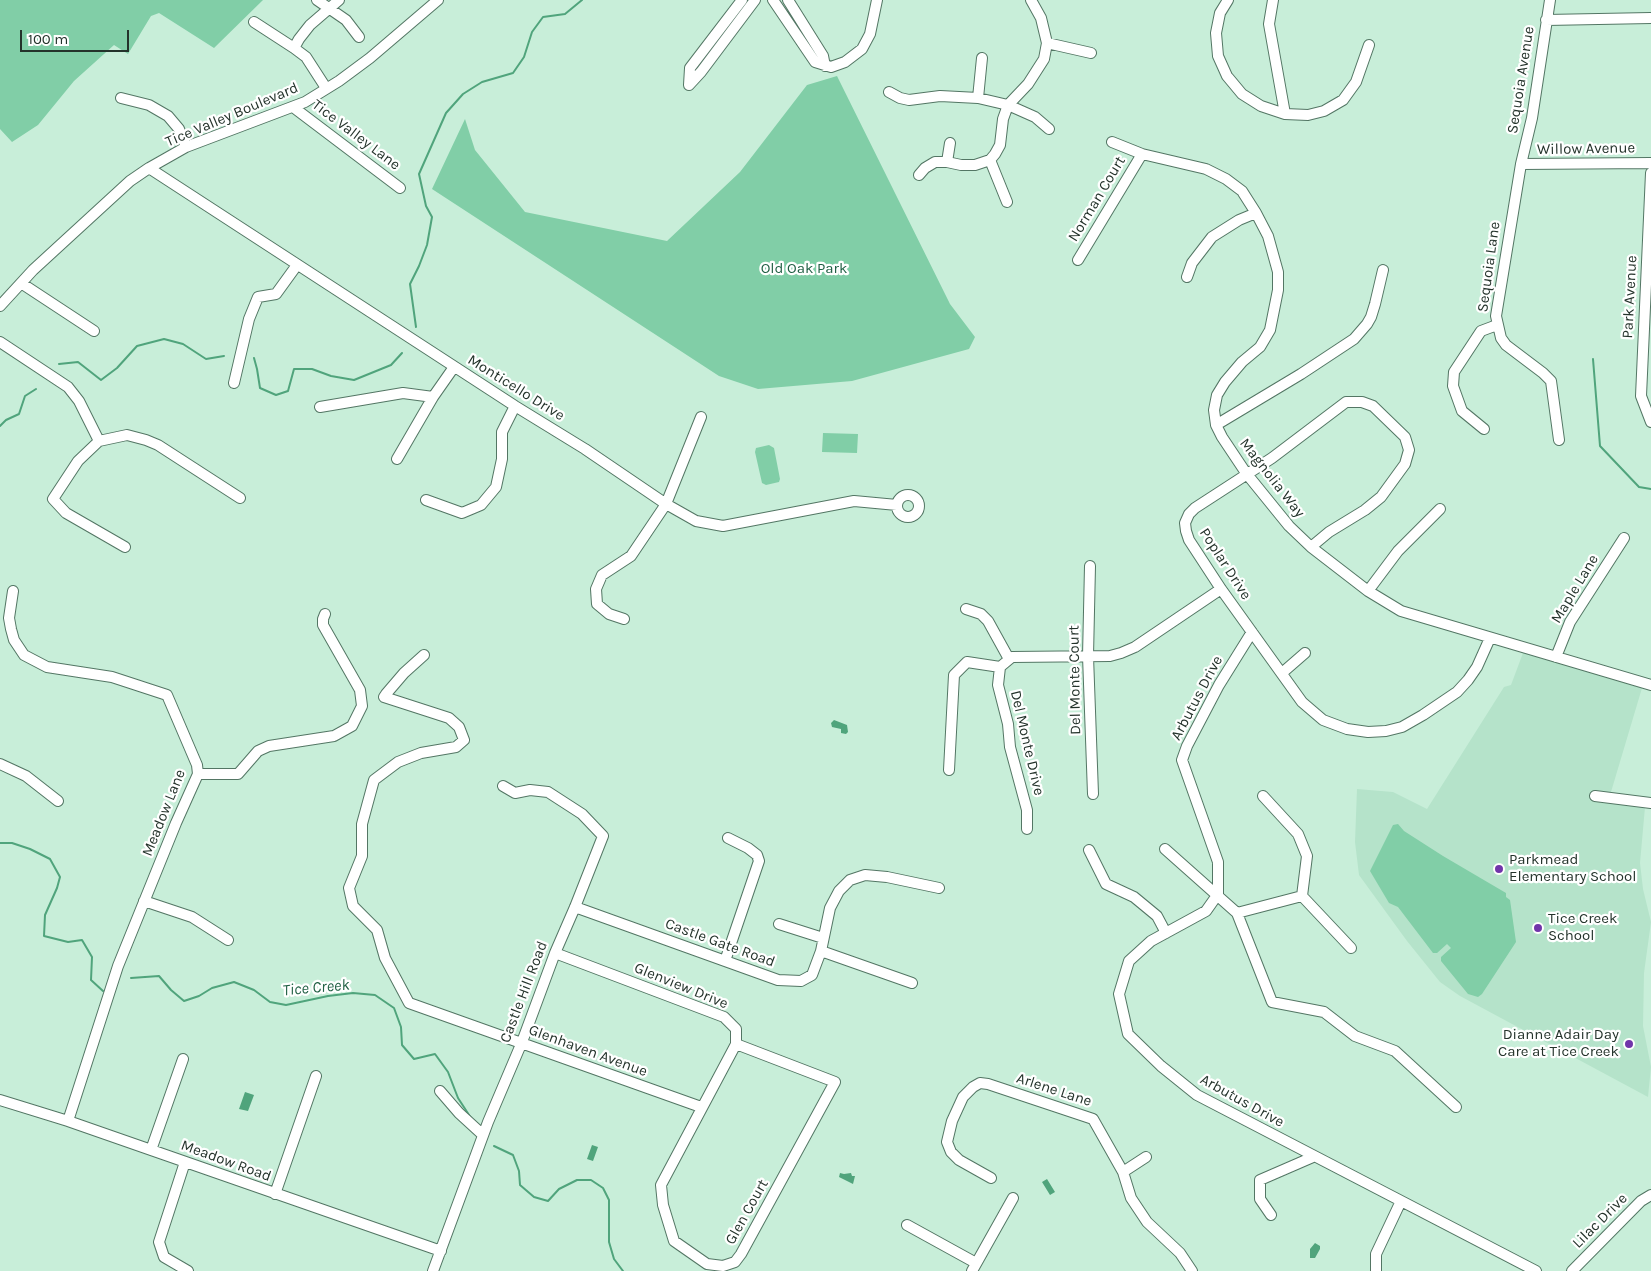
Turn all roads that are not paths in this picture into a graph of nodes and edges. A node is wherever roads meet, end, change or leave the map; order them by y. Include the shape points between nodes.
1 (317, 0) edge
2 (339, 0) edge
3 (438, 0) edge
4 (742, 0) edge
5 (755, 0) edge
6 (773, 0) edge
7 (788, 0) edge
8 (875, 0) edge
9 (1031, 0) edge
10 (1228, 0) edge
11 (1273, 0) edge
12 (1550, 0) edge
13 (330, 8) junction
14 (1651, 18) edge
15 (1546, 20) junction
16 (254, 22) dead end
17 (359, 37) dead end
18 (1047, 42) junction
19 (1369, 45) dead end
20 (294, 48) junction
21 (1091, 53) dead end
22 (982, 58) dead end
23 (825, 66) junction
24 (326, 88) junction
25 (889, 92) dead end
26 (121, 98) dead end
27 (978, 98) junction
28 (1008, 105) junction
29 (293, 107) junction
30 (1285, 114) junction
31 (1049, 129) dead end
32 (1112, 142) dead end
33 (950, 143) dead end
34 (186, 147) junction
35 (1142, 154) junction
36 (990, 160) junction
37 (947, 162) junction
38 (1651, 163) edge
39 (1521, 164) junction
40 (149, 168) junction
41 (1651, 173) edge
42 (919, 175) dead end
43 (400, 188) dead end
44 (1007, 202) dead end
45 (1256, 213) junction
46 (1078, 260) dead end
47 (297, 265) junction
48 (1383, 270) dead end
49 (1187, 276) dead end
50 (21, 283) junction
51 (0, 306) edge
52 (1497, 325) junction
53 (94, 331) dead end
54 (0, 342) edge
55 (454, 367) junction
56 (234, 383) dead end
57 (433, 397) junction
58 (515, 406) junction
59 (320, 407) dead end
60 (701, 417) dead end
61 (1651, 422) edge
62 (1216, 425) junction
63 (1484, 429) dead end
64 (1560, 440) dead end
65 (99, 441) junction
66 (397, 458) dead end
67 (1246, 474) junction
68 (240, 498) dead end
69 (426, 500) dead end
70 (666, 504) junction
71 (898, 505) dead end
72 (1440, 509) dead end
73 (1624, 538) dead end
74 (1311, 547) junction
75 (124, 548) dead end
76 (1090, 566) dead end
77 (1221, 589) junction
78 (13, 591) dead end
79 (1368, 591) junction
80 (966, 609) dead end
81 (325, 614) dead end
82 (624, 619) dead end
83 (1252, 632) junction
84 (1490, 638) junction
85 (1305, 653) dead end
86 (424, 656) dead end
87 (1088, 656) junction
88 (1556, 657) junction
89 (1010, 659) junction
90 (1000, 667) junction
91 (1282, 673) junction
92 (1651, 685) edge
93 (0, 764) edge
94 (949, 770) dead end
95 (198, 774) junction
96 (503, 786) dead end
97 (1093, 794) dead end
98 (1263, 796) dead end
99 (1595, 796) dead end
100 (58, 801) dead end
101 (1651, 803) edge
102 (1027, 829) dead end
103 (728, 838) dead end
104 (1165, 849) dead end
105 (1089, 850) dead end
106 (939, 888) dead end
107 (1218, 894) junction
108 (1302, 896) junction
109 (144, 901) junction
110 (575, 907) junction
111 (1237, 913) junction
112 (779, 924) dead end
113 (1166, 933) junction
114 (823, 938) junction
115 (228, 940) dead end
116 (1351, 948) dead end
117 (821, 951) junction
118 (554, 953) junction
119 (726, 961) junction
120 (912, 983) dead end
121 (522, 1042) junction
122 (736, 1044) junction
123 (183, 1058) dead end
124 (316, 1076) dead end
125 (440, 1091) dead end
126 (0, 1100) edge
127 (1456, 1106) dead end
128 (701, 1107) junction
129 (68, 1121) junction
130 (483, 1135) junction
131 (151, 1150) junction
132 (1146, 1157) dead end
133 (1313, 1157) junction
134 (185, 1162) junction
135 (1123, 1172) junction
136 (991, 1178) dead end
137 (275, 1194) junction
138 (1651, 1195) edge
139 (1013, 1198) dead end
140 (1401, 1201) junction
141 (1271, 1215) dead end
142 (907, 1225) dead end
143 (441, 1251) junction
144 (974, 1267) edge
145 (188, 1271) edge
146 (433, 1271) edge
147 (1192, 1271) edge
148 (1376, 1271) edge
149 (1536, 1271) edge
150 (1572, 1271) edge

1 - 13 street
2 - 13 street
3 - 24 street, Tice Valley Boulevard via 370,58
4 - 5 street via 690,68 689,85
6 - 23 street via 816,62
7 - 23 street via 823,56
8 - 23 street via 870,34 862,49 844,62
9 - 18 street via 1041,18
10 - 30 street via 1220,13 1216,33 1218,56 1227,76 1242,94 1261,106
11 - 30 street via 1269,24
12 - 15 street, Sequoia Avenue
13 - 17 street via 346,20
13 - 20 street via 310,25
14 - 15 street
15 - 39 street, Sequoia Avenue via 1532,118
16 - 20 street
18 - 21 street
18 - 28 street via 1044,59 1037,72
19 - 30 street via 1356,82 1343,100 1324,111 1308,115
20 - 24 street via 306,56
22 - 27 street
24 - 29 street, Tice Valley Boulevard
25 - 27 street via 909,100 940,96
26 - 34 street via 149,105 168,116 179,129
27 - 28 street
28 - 31 street
28 - 36 street via 1000,145
29 - 34 street, Tice Valley Boulevard
29 - 43 street, Tice Valley Lane
32 - 35 street, Magnolia Way
33 - 37 street
34 - 40 street, Tice Valley Boulevard
35 - 45 street, Magnolia Way via 1206,170 1226,179 1242,192
35 - 46 street, Norman Court
36 - 37 street via 975,165
36 - 44 street
37 - 42 street via 936,162
38 - 39 street, Willow Avenue
39 - 52 street, Sequoia Lane
40 - 47 street, Monticello Drive
40 - 50 street, Tice Valley Boulevard via 111,197
41 - 61 street, Park Avenue via 1641,396
45 - 49 street via 1212,237 1192,263
45 - 62 street, Magnolia Way via 1275,255 1278,290 1266,338 1242,362 1217,395
47 - 55 street, Monticello Drive
47 - 56 street via 276,294 258,297 249,319
48 - 62 street via 1370,317 1354,338
50 - 51 street, Tice Valley Boulevard
50 - 53 street
52 - 63 street via 1481,331 1454,372 1453,386 1462,411
52 - 64 street, Sequoia Lane via 1506,345 1551,381
54 - 65 street via 68,387 79,401
55 - 57 street
55 - 58 street, Monticello Drive
57 - 59 street via 403,394
57 - 66 street
58 - 69 street via 502,432 502,459 496,487 481,505 462,513
58 - 70 street, Monticello Drive
60 - 70 street
62 - 67 street, Magnolia Way
65 - 68 street via 127,435 158,445
65 - 75 street via 78,461 53,499 66,513
67 - 74 street, Magnolia Way
67 - 74 street, Poplar Drive via 1346,402 1373,406 1405,438 1408,450 1405,464 1381,497
67 - 77 street, Poplar Drive via 1195,508 1185,523 1189,540
70 - 71 street, Monticello Drive via 696,522 723,526 854,501
70 - 82 street via 631,556 602,576 596,589 597,604 609,614
72 - 79 street via 1398,551
73 - 88 street, Maple Lane via 1570,622
74 - 79 street, Magnolia Way
76 - 87 street, Del Monte Court
77 - 83 street, Poplar Drive
77 - 87 street via 1135,647 1110,656
78 - 95 street, Meadow Lane via 11,629 24,655 47,666 112,677 167,695
79 - 84 street, Magnolia Way via 1401,612
80 - 89 street via 981,614 988,621
81 - 95 street via 323,625 360,690 362,706 352,726 334,736 269,746 258,751 238,774
83 - 91 street, Poplar Drive
83 - 107 street, Arbutus Drive via 1219,685 1182,760 1218,862
84 - 88 street, Magnolia Way
84 - 91 street, Poplar Drive via 1477,667 1457,692 1416,719 1386,731 1347,729 1323,720 1302,702
85 - 91 street
86 - 121 street, Glenhaven Avenue via 384,697 449,718 459,727 464,740 456,747 421,753 398,762 374,780 362,824 362,856 349,888 353,906 377,930 385,958 409,1003
87 - 89 street
87 - 97 street, Del Monte Court
88 - 92 street, Magnolia Way
89 - 90 street
90 - 94 street via 967,662 954,675
90 - 102 street, Del Monte Drive via 998,685 1027,810
93 - 100 street via 26,776
95 - 109 street, Meadow Lane
96 - 110 street, Castle Hill Road via 515,793 530,790 548,792 582,814 603,836
98 - 108 street via 1298,834 1307,856
99 - 101 street
103 - 119 street via 757,854 760,861
104 - 107 street
105 - 113 street via 1106,884 1134,897 1157,916
106 - 114 street, Castle Gate Road via 865,875 850,880 839,891 830,908
107 - 111 street
107 - 113 street, Arbutus Drive via 1206,911
108 - 111 street
108 - 116 street
109 - 115 street via 192,917
109 - 129 street, Meadow Lane via 118,966
110 - 118 street, Castle Hill Road
110 - 119 street, Castle Gate Road
111 - 127 street via 1272,1002 1324,1012 1355,1036 1395,1051
112 - 114 street
113 - 133 street, Arbutus Drive via 1151,941 1129,961 1118,994 1128,1034 1197,1095
114 - 117 street, Castle Gate Road
117 - 119 street, Castle Gate Road via 812,975 801,981 778,980
117 - 120 street
118 - 121 street, Castle Hill Road
118 - 122 street, Glenview Drive via 724,1017 736,1029
121 - 128 street, Glenhaven Avenue
121 - 130 street, Castle Hill Road
122 - 128 street, Glen Court
122 - 128 street, Glen Court via 835,1082 741,1254 735,1262 722,1266 708,1264 674,1241 660,1185
123 - 131 street
124 - 137 street
125 - 130 street
126 - 129 street, Meadow Road
129 - 131 street, Meadow Road
130 - 143 street, Castle Hill Road
131 - 134 street, Meadow Road
132 - 135 street
133 - 140 street, Arbutus Drive
133 - 141 street via 1260,1180 1260,1199
134 - 137 street, Meadow Road
134 - 145 street via 159,1242 164,1257
135 - 136 street, Arlene Lane via 1093,1119 980,1083 964,1097 952,1121 947,1142 959,1160
135 - 147 street, Arlene Lane via 1131,1198 1147,1222 1180,1253
137 - 143 street, Meadow Road
138 - 150 street, Lilac Drive via 1641,1201
139 - 144 street
140 - 148 street via 1376,1254
140 - 149 street, Arbutus Drive
142 - 144 street
143 - 146 street, Castle Hill Road

